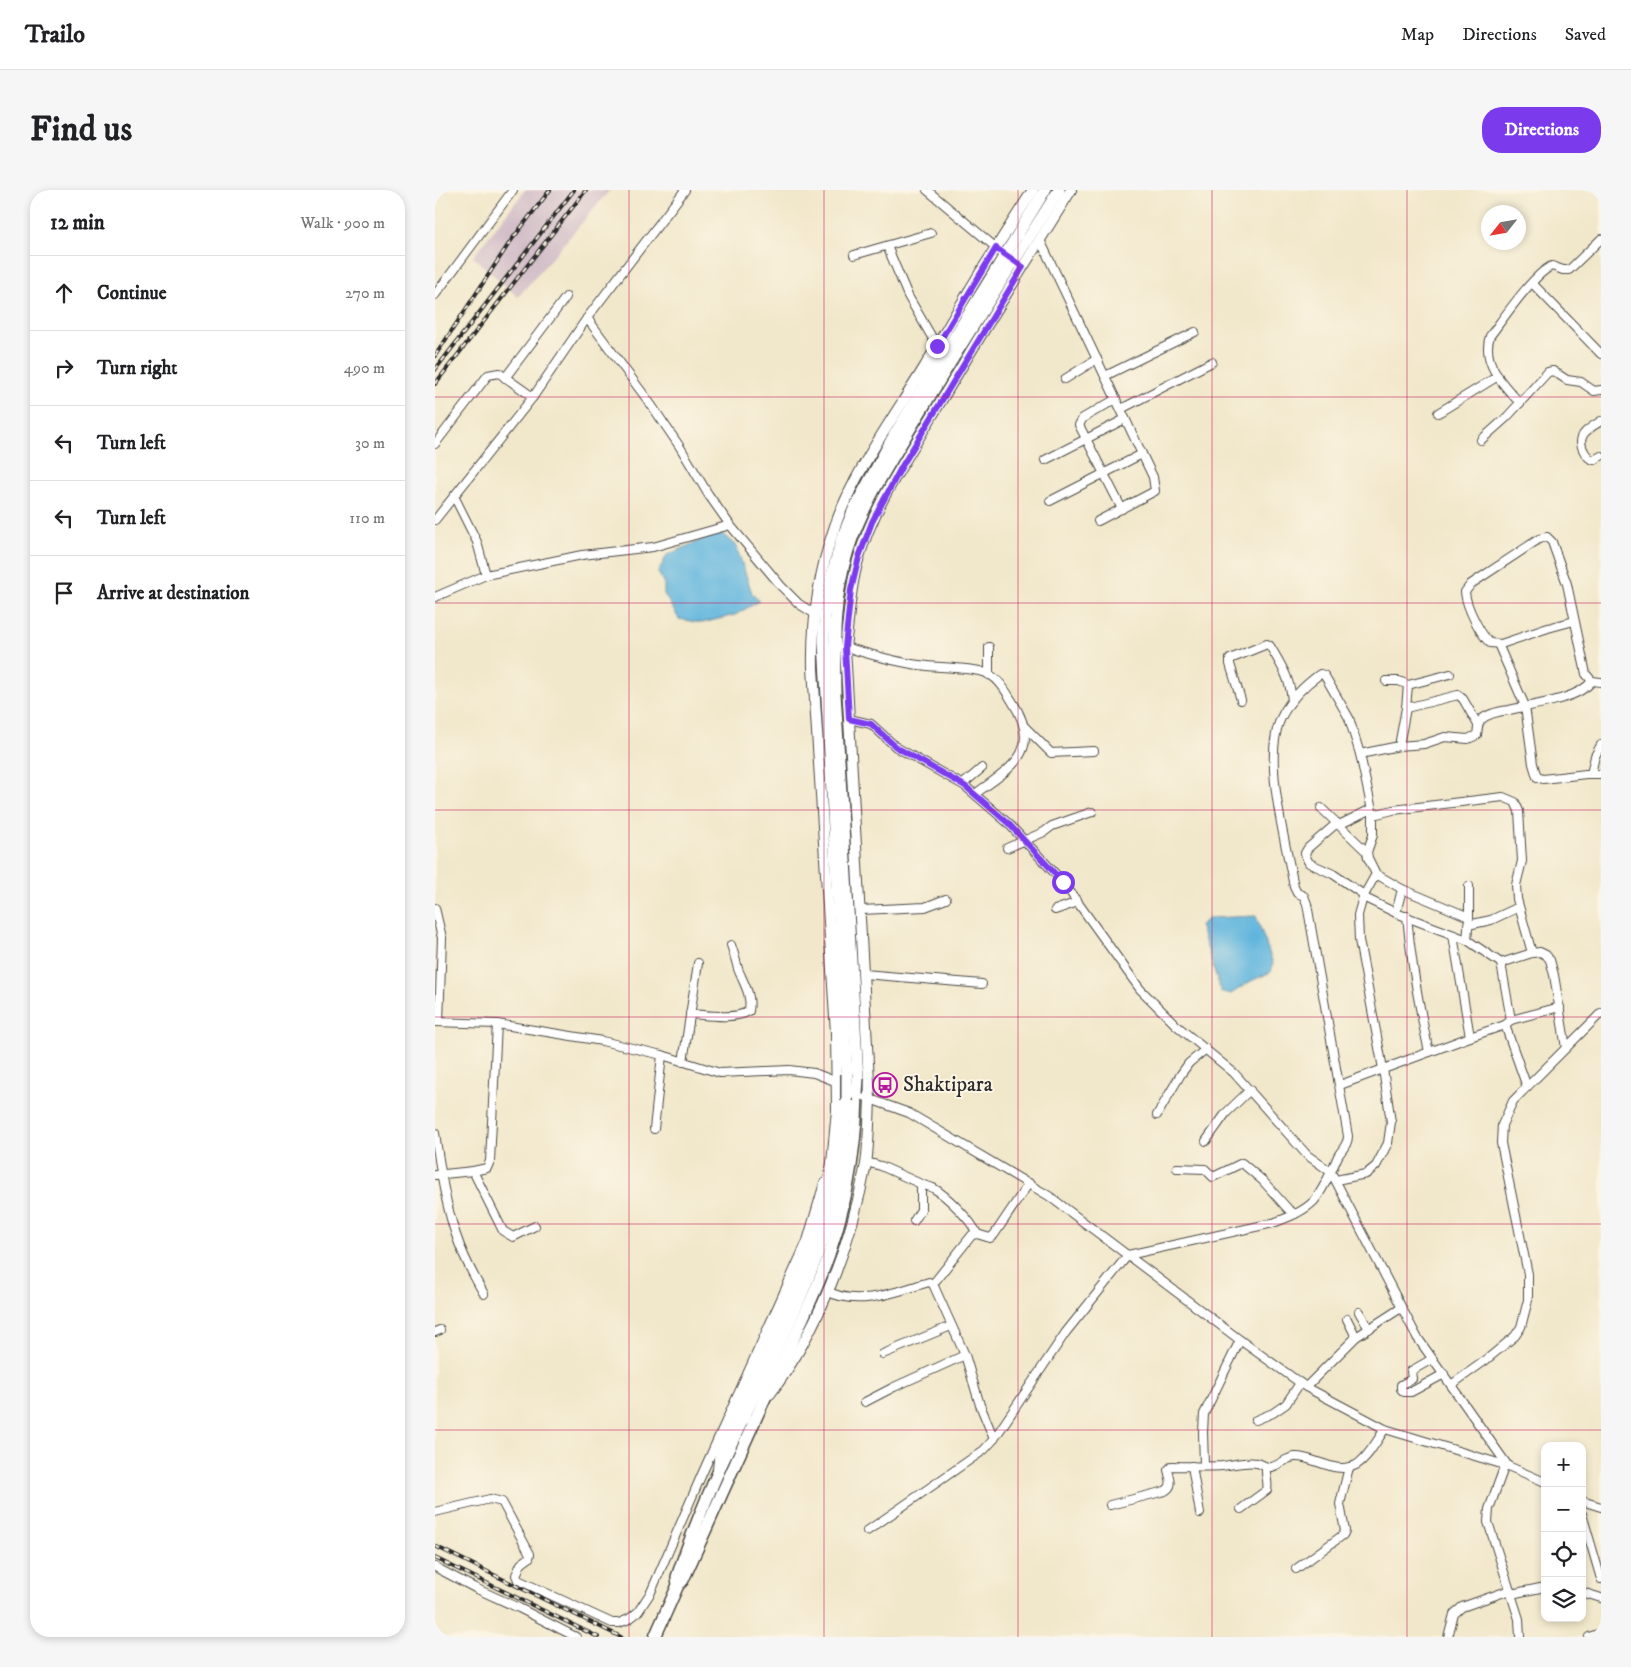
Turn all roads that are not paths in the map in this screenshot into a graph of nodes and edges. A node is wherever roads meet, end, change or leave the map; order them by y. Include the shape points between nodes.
1 (513, 190) edge
2 (685, 190) edge
3 (927, 190) edge
4 (1033, 190) edge
5 (1045, 190) edge
6 (1059, 190) edge
7 (1071, 190) edge
8 (931, 233) dead end
9 (1601, 239) edge
10 (1040, 240) junction
11 (887, 246) junction
12 (854, 255) dead end
13 (1009, 257) junction
14 (1531, 283) junction
15 (435, 295) edge
16 (566, 298) dead end
17 (587, 318) junction
18 (1195, 332) dead end
19 (937, 346) junction
20 (1601, 354) edge
21 (1097, 360) junction
22 (1212, 362) dead end
23 (1105, 376) junction
24 (1498, 376) junction
25 (505, 378) junction
26 (1065, 379) dead end
27 (1601, 390) edge
28 (533, 397) junction
29 (1116, 398) junction
30 (1520, 403) junction
31 (1121, 409) junction
32 (1438, 413) dead end
33 (1125, 419) junction
34 (1601, 421) edge
35 (1086, 439) junction
36 (1481, 440) dead end
37 (435, 444) edge
38 (1142, 454) junction
39 (1601, 456) edge
40 (1045, 460) dead end
41 (1104, 474) junction
42 (454, 496) junction
43 (1050, 502) dead end
44 (1121, 509) junction
45 (435, 520) edge
46 (1098, 521) dead end
47 (730, 525) junction
48 (487, 575) junction
49 (435, 597) edge
50 (815, 614) junction
51 (1574, 621) junction
52 (1498, 644) junction
53 (845, 647) junction
54 (989, 647) dead end
55 (989, 674) junction
56 (1450, 674) dead end
57 (1385, 681) dead end
58 (1592, 681) junction
59 (1601, 682) edge
60 (1408, 684) junction
61 (1241, 700) dead end
62 (1292, 700) junction
63 (1525, 706) junction
64 (1406, 708) junction
65 (849, 719) junction
66 (1478, 725) junction
67 (1025, 727) junction
68 (1601, 745) edge
69 (1399, 746) junction
70 (1094, 750) dead end
71 (1360, 754) junction
72 (982, 768) dead end
73 (1591, 774) junction
74 (1601, 774) edge
75 (963, 784) junction
76 (975, 794) junction
77 (1321, 808) dead end
78 (1092, 812) dead end
79 (1372, 812) junction
80 (1338, 824) junction
81 (1025, 841) junction
82 (1007, 848) dead end
83 (1367, 852) junction
84 (1376, 874) junction
85 (1469, 886) dead end
86 (1402, 889) junction
87 (1364, 896) junction
88 (946, 899) dead end
89 (1078, 902) junction
90 (1519, 907) junction
91 (435, 908) edge
92 (861, 910) junction
93 (1055, 910) dead end
94 (1396, 913) junction
95 (1407, 916) junction
96 (1469, 921) junction
97 (1453, 935) junction
98 (1467, 940) junction
99 (731, 945) dead end
100 (1532, 953) junction
101 (698, 963) dead end
102 (1501, 963) junction
103 (865, 974) junction
104 (983, 984) dead end
105 (1559, 1006) junction
106 (1601, 1013) edge
107 (691, 1014) junction
108 (437, 1022) edge
109 (1508, 1023) junction
110 (497, 1024) junction
111 (1470, 1037) junction
112 (1566, 1048) junction
113 (1206, 1049) junction
114 (1429, 1052) junction
115 (662, 1055) junction
116 (683, 1062) junction
117 (1383, 1069) junction
118 (837, 1082) junction
119 (1340, 1086) junction
120 (1527, 1087) junction
121 (1250, 1090) junction
122 (870, 1099) junction
123 (1157, 1115) dead end
124 (654, 1129) dead end
125 (435, 1133) edge
126 (1206, 1141) dead end
127 (866, 1162) junction
128 (1177, 1168) dead end
129 (473, 1171) junction
130 (1331, 1172) junction
131 (830, 1173) junction
132 (438, 1175) edge
133 (1336, 1180) junction
134 (921, 1184) junction
135 (1029, 1184) junction
136 (1295, 1214) junction
137 (914, 1221) dead end
138 (535, 1226) dead end
139 (831, 1230) junction
140 (977, 1234) junction
141 (1128, 1255) junction
142 (933, 1284) junction
143 (827, 1291) junction
144 (484, 1294) dead end
145 (1401, 1308) junction
146 (1359, 1312) dead end
147 (1347, 1320) dead end
148 (951, 1326) junction
149 (1369, 1329) junction
150 (1356, 1337) junction
151 (1240, 1340) junction
152 (883, 1354) dead end
153 (965, 1355) junction
154 (1432, 1359) junction
155 (1444, 1374) junction
156 (1303, 1385) junction
157 (1451, 1385) junction
158 (865, 1402) dead end
159 (761, 1407) junction
160 (1256, 1420) dead end
161 (1385, 1429) junction
162 (995, 1439) junction
163 (1204, 1465) junction
164 (1192, 1466) junction
165 (1349, 1466) junction
166 (1506, 1466) junction
167 (1266, 1467) junction
168 (718, 1473) junction
169 (1541, 1480) edge
170 (1586, 1502) edge
171 (1110, 1505) dead end
172 (1601, 1507) edge
173 (1241, 1509) dead end
174 (435, 1512) edge
175 (1200, 1513) dead end
176 (1586, 1528) edge
177 (867, 1531) dead end
178 (435, 1567) edge
179 (1296, 1569) dead end
180 (1601, 1579) edge
181 (678, 1585) junction
182 (1541, 1588) edge
183 (1511, 1592) junction
184 (1586, 1593) edge
185 (1601, 1598) edge
186 (657, 1633) edge
187 (1601, 1633) edge
188 (576, 1637) edge
189 (1449, 1637) edge
190 (1519, 1637) edge
191 (1589, 1637) edge

1 - 15 street
2 - 17 street
3 - 13 street
4 - 13 main road
5 - 13 highway
6 - 13 highway
7 - 10 main road
8 - 11 street
9 - 14 street via 1569,270 1549,267
10 - 13 main road
10 - 21 street
11 - 12 street
11 - 19 street via 909,296
13 - 19 main road
13 - 53 main road via 872,522 851,590
13 - 139 highway, bridge via 895,434 854,509 831,579 825,616 827,714 838,804 847,1057 842,1166
14 - 20 street
14 - 24 street via 1490,336 1488,356
16 - 25 street
17 - 28 street
17 - 47 street via 652,406
18 - 23 street
19 - 50 main road via 877,443 835,525
21 - 23 street
21 - 26 street
22 - 31 street
23 - 29 street
24 - 30 street
24 - 32 street
25 - 28 street
25 - 37 street via 499,373 488,375
27 - 30 street via 1595,391 1581,382 1567,380 1551,372
28 - 42 street
29 - 31 street
29 - 35 street via 1080,421
30 - 36 street
31 - 33 street
33 - 35 street
33 - 38 street
34 - 39 street via 1585,431 1580,442 1590,458 1595,460
35 - 40 street
35 - 41 street
38 - 41 street
38 - 44 street via 1153,477 1155,491
41 - 43 street
41 - 44 street
42 - 45 street
42 - 48 street via 477,542
44 - 46 street
47 - 48 street via 653,547 582,555
47 - 50 street via 781,586
48 - 49 street
50 - 118 main road via 813,668
51 - 52 street
51 - 52 street via 1561,564 1552,542 1544,536 1466,589 1465,596 1482,634 1490,643
51 - 58 street via 1586,674
52 - 63 street
53 - 55 street via 917,665
53 - 65 main road
54 - 55 street
55 - 67 street via 1021,714
56 - 60 street
57 - 60 street via 1399,680
58 - 59 street
58 - 63 street via 1578,692
60 - 64 street
61 - 62 street via 1231,659 1267,644 1287,674
62 - 71 street via 1318,675 1325,677 1349,718
62 - 119 street via 1282,715 1275,736 1276,794 1294,887 1307,904
63 - 66 street via 1484,718
63 - 73 street via 1537,777
64 - 66 street via 1458,695
64 - 69 street
65 - 75 street via 871,724 896,747
65 - 92 main road
66 - 69 street via 1477,735 1470,739 1445,737 1424,744
67 - 70 street via 1051,753
67 - 76 street via 1025,742 1013,766
68 - 73 street
69 - 71 street
71 - 79 street
72 - 75 street
73 - 74 street
75 - 76 street
76 - 81 street
77 - 80 street
78 - 81 street via 1053,826
79 - 80 street
79 - 83 street via 1373,835
79 - 90 street via 1503,797 1511,800 1519,811 1522,861 1516,884
80 - 83 street
80 - 87 street via 1308,848 1305,852 1307,860 1347,882
81 - 82 street
81 - 89 street
83 - 84 street
84 - 86 street
84 - 87 street
85 - 96 street
86 - 94 street
86 - 96 street
87 - 94 street
87 - 117 street via 1357,914 1359,940
88 - 92 street via 925,907
89 - 93 street
89 - 113 street via 1140,989
90 - 96 street via 1491,920
90 - 100 street
91 - 108 street via 442,938
92 - 103 main road
94 - 95 street
95 - 97 street
95 - 114 street via 1419,1008
96 - 98 street
97 - 98 street
97 - 111 street
98 - 102 street
99 - 107 street via 748,990 749,1011 721,1016
100 - 102 street
100 - 105 street via 1540,952 1550,960
101 - 107 street
102 - 109 street
103 - 104 street
103 - 122 main road
105 - 109 street
105 - 112 street
106 - 112 street
107 - 116 street
108 - 110 street
109 - 111 street
109 - 120 street
110 - 115 street via 602,1041
110 - 129 street via 490,1161 487,1168
111 - 114 street
112 - 120 street
113 - 121 street
113 - 123 street via 1189,1063
114 - 117 street
115 - 116 street
115 - 124 street
116 - 118 street via 720,1073 789,1070
117 - 119 street
117 - 133 street via 1391,1122 1388,1143 1376,1166 1366,1174
118 - 122 street
118 - 131 main road
119 - 130 street via 1348,1141
120 - 157 street via 1513,1101 1502,1125 1501,1143 1528,1274 1524,1318 1507,1344
121 - 126 street via 1226,1113
121 - 130 street via 1307,1155
122 - 127 main road
122 - 135 street via 909,1113
125 - 132 street
127 - 134 street
127 - 143 main road via 851,1229
128 - 136 street via 1205,1169 1213,1177 1242,1163
129 - 132 street
129 - 138 street via 507,1235 513,1237
130 - 133 street
130 - 136 street via 1314,1200
131 - 168 main road via 815,1238 724,1437
131 - 174 street via 790,1281 651,1592 638,1612 629,1619 612,1623 518,1580 516,1575 521,1564 530,1554 503,1502 490,1499
132 - 144 street via 455,1234
133 - 145 street
134 - 137 street via 921,1210
134 - 140 street via 943,1196 973,1225
135 - 140 street via 994,1235 990,1238
135 - 141 street
136 - 141 street via 1273,1223
139 - 159 highway via 817,1285
139 - 168 highway
140 - 142 street via 969,1238
141 - 151 street
141 - 162 street via 1066,1332
142 - 143 street via 929,1282 860,1298 837,1296
142 - 148 street
143 - 159 main road via 799,1351
145 - 149 street
145 - 154 street
146 - 149 street
147 - 150 street
148 - 152 street
148 - 153 street
149 - 150 street
150 - 156 street
151 - 156 street
151 - 163 street via 1204,1414
153 - 158 street
153 - 162 street via 980,1406
154 - 155 street
154 - 155 street via 1411,1371 1411,1379 1401,1385 1403,1392 1411,1392
155 - 157 street
156 - 160 street via 1286,1404
156 - 161 street
157 - 166 street
159 - 181 highway
161 - 165 street via 1362,1459
161 - 166 street
162 - 177 street via 984,1450
163 - 164 street
163 - 167 street via 1257,1463
164 - 171 street via 1169,1468 1171,1486 1165,1491
164 - 175 street
165 - 167 street via 1328,1467 1308,1458 1294,1457
165 - 179 street via 1341,1498 1343,1535
166 - 169 street
166 - 183 street via 1488,1515
167 - 173 street via 1267,1490
168 - 181 highway via 691,1534 677,1578
170 - 172 street
176 - 180 street
178 - 188 street
181 - 186 highway
182 - 183 street
183 - 189 street via 1462,1607 1455,1614
183 - 190 street via 1519,1619
184 - 185 street
187 - 191 street

